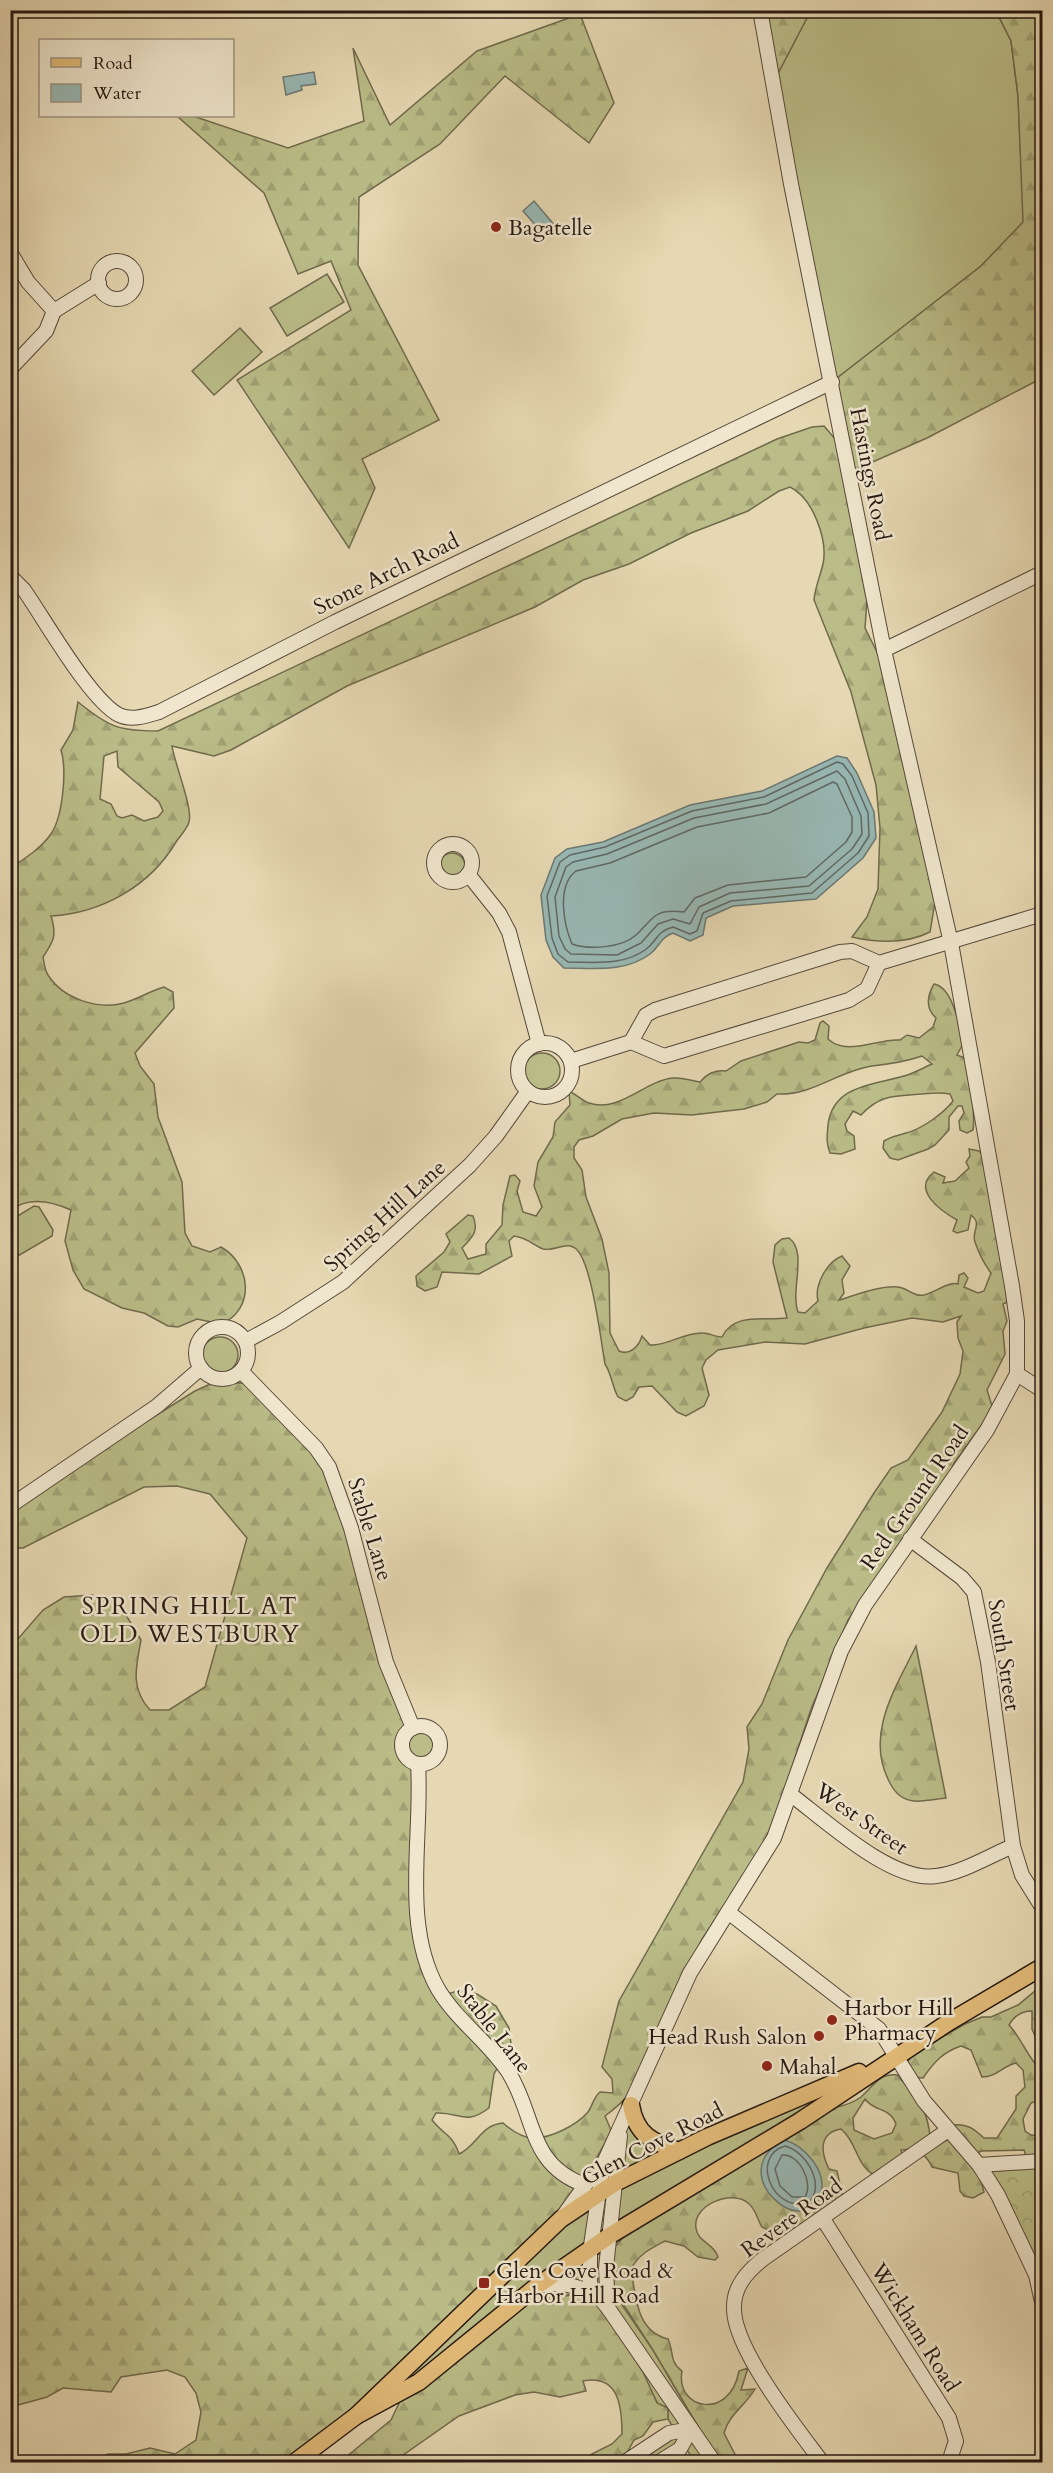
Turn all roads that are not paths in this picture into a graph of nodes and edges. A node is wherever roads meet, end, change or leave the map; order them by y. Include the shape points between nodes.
1 (760, 10) edge
2 (10, 252) edge
3 (99, 284) dead end
4 (54, 310) junction
5 (10, 369) edge
6 (831, 382) junction
7 (1042, 573) edge
8 (10, 576) edge
9 (884, 650) junction
10 (468, 874) dead end
11 (1042, 914) edge
12 (951, 943) junction
13 (879, 963) junction
14 (631, 1042) junction
15 (539, 1044) junction
16 (571, 1061) junction
17 (528, 1092) junction
18 (246, 1341) junction
19 (201, 1368) junction
20 (241, 1371) junction
21 (1017, 1374) junction
22 (1042, 1390) edge
23 (10, 1506) edge
24 (910, 1539) junction
25 (413, 1728) junction
26 (418, 1764) junction
27 (790, 1794) junction
28 (1013, 1846) junction
29 (1042, 1907) edge
30 (728, 1912) junction
31 (1042, 1967) edge
32 (896, 2056) junction
33 (632, 2105) junction
34 (621, 2125) junction
35 (948, 2130) junction
36 (679, 2151) junction
37 (1042, 2161) edge
38 (979, 2165) junction
39 (615, 2182) junction
40 (591, 2190) junction
41 (823, 2219) junction
42 (609, 2236) junction
43 (590, 2252) junction
44 (1042, 2260) edge
45 (1036, 2275) junction
46 (537, 2286) junction
47 (595, 2296) junction
48 (1042, 2302) edge
49 (608, 2308) junction
50 (356, 2416) junction
51 (691, 2428) junction
52 (295, 2463) edge
53 (625, 2463) edge
54 (659, 2463) edge
55 (714, 2463) edge
56 (822, 2463) edge
57 (949, 2463) edge

1 - 6 street, Hastings Road
2 - 4 street via 28,282
3 - 4 street
4 - 5 street via 45,331
6 - 8 street, Stone Arch Road via 140,718 118,714 101,700
6 - 9 street, Hastings Road
7 - 9 street
9 - 12 street, Hastings Road
10 - 15 street via 510,932
11 - 12 street
12 - 13 street
12 - 21 street, Red Ground Road via 1012,1286 1017,1321
13 - 14 street via 852,951 840,952 692,996 646,1016
13 - 14 street via 867,989 849,1000 664,1056
14 - 16 street
15 - 16 street via 554,1044
15 - 17 street via 520,1060 519,1077
16 - 17 street via 571,1078 561,1093 544,1098
17 - 18 street, Spring Hill Lane via 470,1165 343,1282
18 - 19 street via 227,1327 209,1330 197,1347
18 - 20 street via 248,1357
19 - 20 street via 220,1379
19 - 23 street via 157,1406
20 - 25 street, Stable Lane via 316,1448 329,1467 351,1528 386,1662
21 - 22 street
21 - 24 street, Red Ground Road via 987,1430
24 - 27 street, Red Ground Road via 865,1605 841,1651
24 - 28 street, South Street via 962,1578 974,1592 988,1662
25 - 26 street via 404,1736 402,1748 407,1759
25 - 26 street via 426,1727 440,1740 436,1758
26 - 40 street, Stable Lane via 416,1896 423,1944 433,1977 451,2008 509,2073 530,2126 554,2169
27 - 28 street, West Street via 908,1875 939,1876
27 - 30 street, Red Ground Road via 774,1838
28 - 29 street, South Street via 1022,1875
30 - 32 street via 876,2025
30 - 33 street, Red Ground Road via 690,1973
31 - 32 main road, Glen Cove Road
32 - 35 street
32 - 36 main road, Glen Cove Road
32 - 42 main road, Glen Cove Road via 800,2121
33 - 34 street, Red Ground Road
33 - 36 main road via 643,2135
34 - 39 street, Red Ground Road
34 - 40 street, Red Ground Road
35 - 38 street
35 - 41 street, Revere Road
36 - 39 main road, Glen Cove Road
37 - 38 street
38 - 45 street via 1014,2224
39 - 40 main road, Glen Cove Road
39 - 42 street, Red Ground Road
40 - 43 street, Red Ground Road
40 - 50 main road, Glen Cove Road
41 - 56 street, Revere Road via 750,2269 740,2284 733,2307 741,2339 783,2409
41 - 57 street, Wickham Road via 949,2418 956,2441
42 - 43 main road, Glen Cove Road
42 - 49 street, Red Ground Road via 605,2282
43 - 46 main road, Glen Cove Road
43 - 47 street, Red Ground Road via 589,2283
44 - 45 street
45 - 48 street
46 - 47 street via 565,2283
46 - 50 main road, Glen Cove Road via 419,2382
47 - 49 street
49 - 51 street
50 - 52 main road, Glen Cove Road
51 - 53 street via 669,2433
51 - 54 street via 680,2449
51 - 55 street

